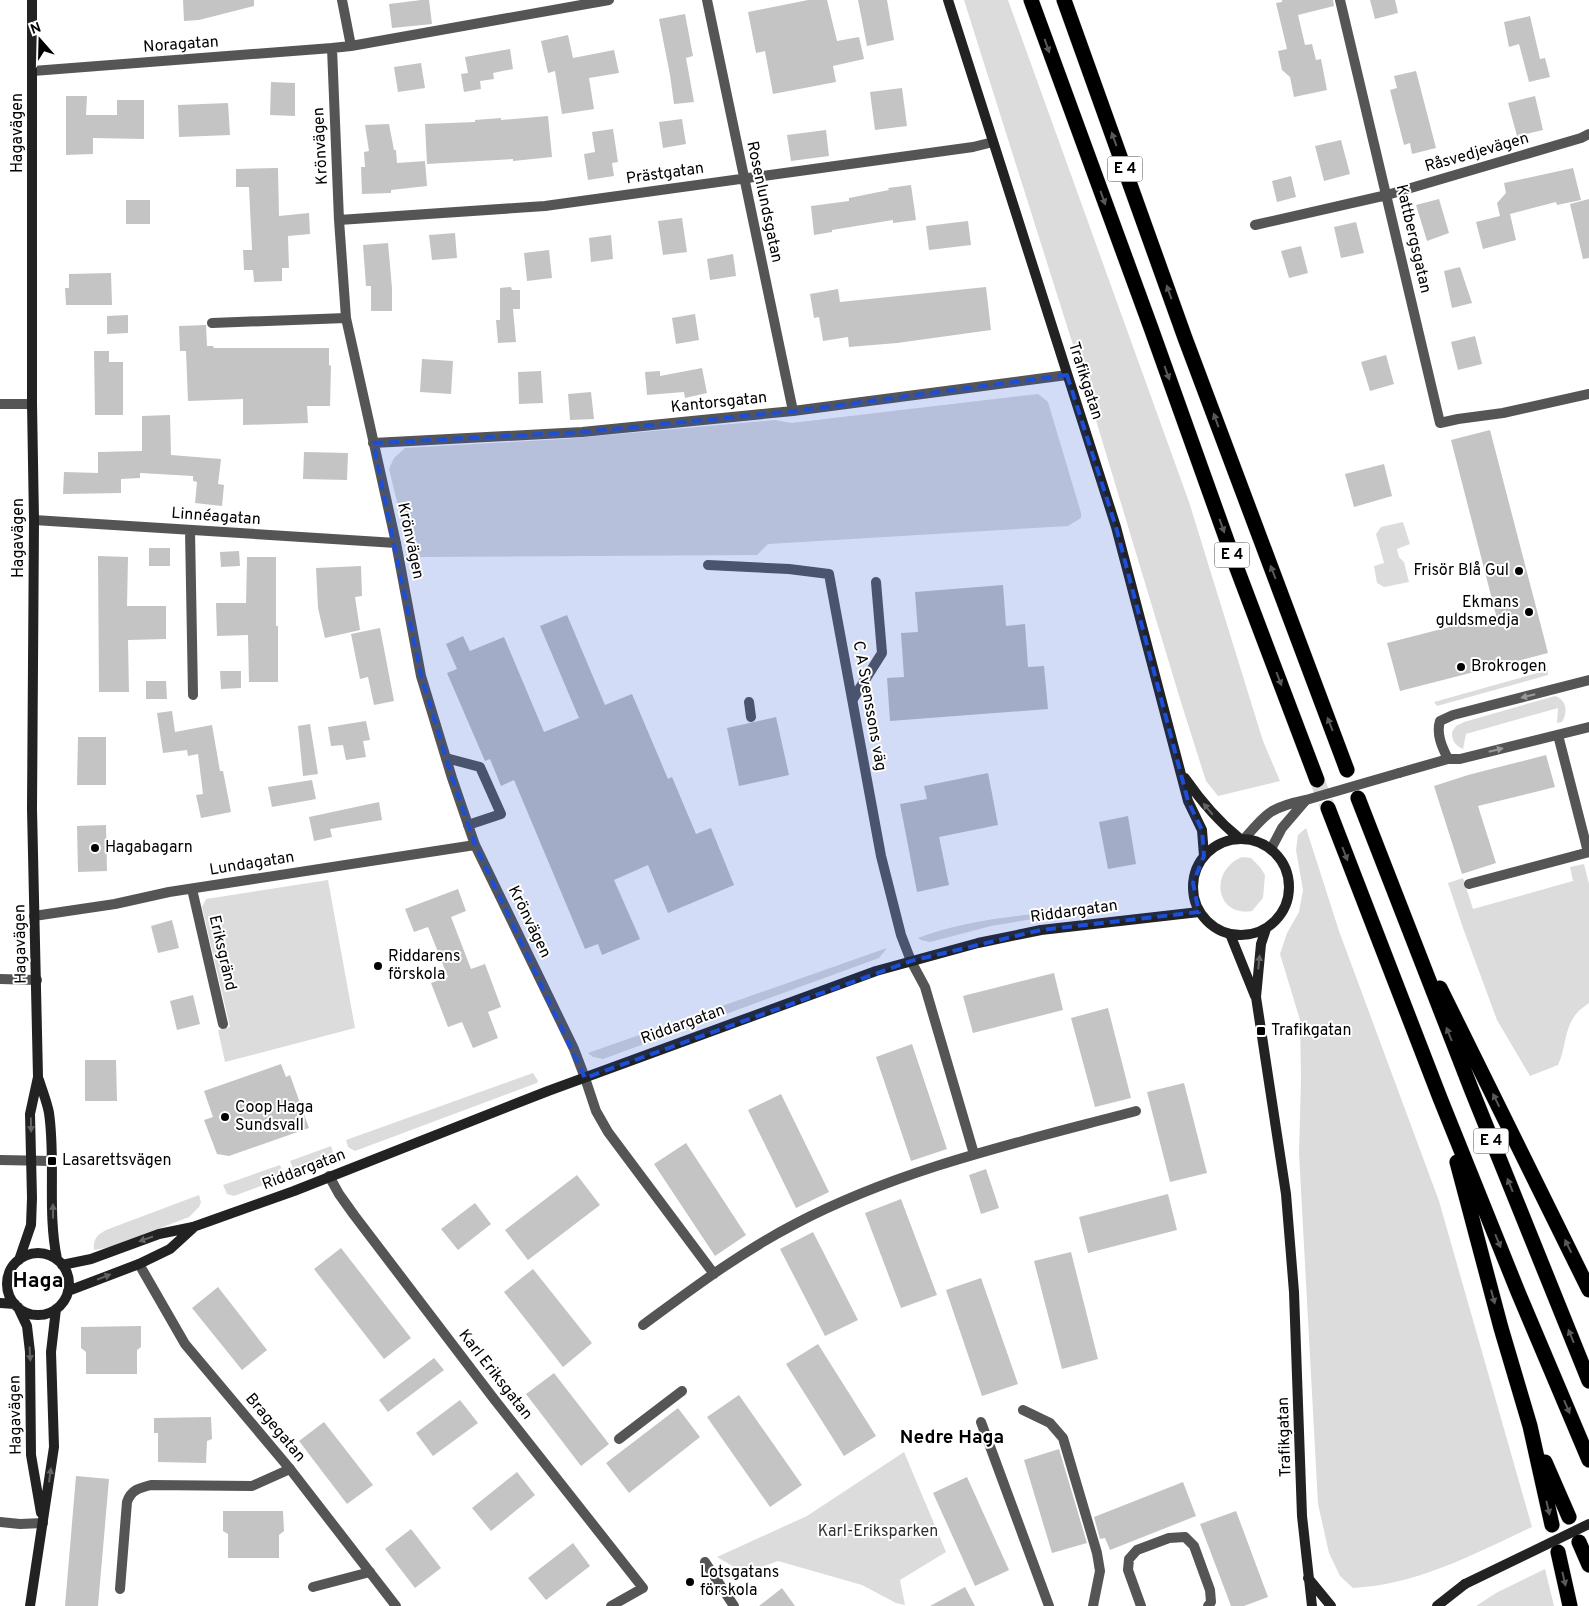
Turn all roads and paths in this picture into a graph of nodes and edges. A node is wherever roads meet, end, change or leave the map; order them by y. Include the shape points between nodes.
1 (32, 0) edge
2 (342, 0) edge
3 (609, 0) edge
4 (707, 0) edge
5 (948, 0) edge
6 (1031, 0) edge
7 (1064, 0) edge
8 (1340, 0) edge
9 (352, 46) junction
10 (332, 48) junction
11 (33, 71) junction
12 (1589, 134) edge
13 (993, 142) junction
14 (744, 178) junction
15 (1388, 195) junction
16 (339, 220) junction
17 (1256, 225) dead end
18 (346, 318) junction
19 (212, 323) dead end
20 (1067, 375) junction
21 (1589, 394) edge
22 (0, 404) edge
23 (32, 404) junction
24 (793, 411) junction
25 (373, 443) junction
26 (34, 520) junction
27 (190, 530) junction
28 (396, 543) junction
29 (708, 565) dead end
30 (876, 582) dead end
31 (1589, 680) edge
32 (193, 694) dead end
33 (853, 699) junction
34 (749, 702) dead end
35 (751, 717) dead end
36 (1589, 727) edge
37 (1558, 735) junction
38 (446, 758) junction
39 (1448, 758) junction
40 (1347, 770) dead end
41 (1182, 775) junction
42 (1317, 780) tunnel mouth
43 (1358, 798) dead end
44 (1306, 800) junction
45 (1328, 808) tunnel mouth
46 (468, 825) junction
47 (1242, 838) junction
48 (475, 844) junction
49 (1271, 849) junction
50 (1589, 852) edge
51 (1204, 856) junction
52 (1469, 884) dead end
53 (192, 889) junction
54 (1396, 899) junction
55 (1199, 912) junction
56 (34, 916) junction
57 (1266, 929) junction
58 (1230, 934) junction
59 (911, 961) junction
60 (0, 979) edge
61 (37, 980) junction
62 (1256, 997) junction
63 (223, 1024) dead end
64 (38, 1076) junction
65 (585, 1078) junction
66 (1440, 1098) junction
67 (1136, 1111) dead end
68 (974, 1154) junction
69 (0, 1160) edge
70 (31, 1160) junction
71 (52, 1161) junction
72 (329, 1176) junction
73 (194, 1228) junction
74 (19, 1260) junction
75 (59, 1262) junction
76 (139, 1264) junction
77 (11, 1270) junction
78 (0, 1274) edge
79 (714, 1274) junction
80 (68, 1290) junction
81 (1589, 1290) edge
82 (0, 1303) edge
83 (17, 1306) junction
84 (56, 1309) junction
85 (643, 1325) dead end
86 (1589, 1381) edge
87 (682, 1391) dead end
88 (1023, 1410) dead end
89 (981, 1422) dead end
90 (1530, 1426) junction
91 (619, 1439) dead end
92 (1589, 1460) edge
93 (290, 1468) junction
94 (1568, 1517) dead end
95 (0, 1522) edge
96 (43, 1523) junction
97 (1589, 1524) edge
98 (1552, 1525) dead end
99 (1579, 1542) dead end
100 (1558, 1552) dead end
101 (705, 1562) dead end
102 (1589, 1565) edge
103 (370, 1572) junction
104 (1308, 1578) junction
105 (312, 1587) dead end
106 (120, 1589) dead end
107 (30, 1606) edge
108 (396, 1606) edge
109 (611, 1606) edge
110 (734, 1606) edge
111 (1049, 1606) edge
112 (1093, 1606) edge
113 (1141, 1606) edge
114 (1208, 1606) edge
115 (1312, 1606) edge
116 (1332, 1606) edge
117 (1437, 1606) edge
118 (1570, 1606) edge

1 - 11 street, Hagavägen
2 - 9 street
3 - 9 street
4 - 14 street, Rosenlundsgatan
5 - 13 street, Trafikgatan
6 -> 42 highway, E 4
40 -> 7 highway, E 4 via 1185,338
8 - 15 street, Kattbergsgatan
9 - 10 street
10 - 11 street, Noragatan
10 - 16 street, Krönvägen
11 - 23 street, Hagavägen
12 - 15 street, Råsvedjevägen
13 - 14 street, Prästgatan
13 - 20 street, Trafikgatan
14 - 16 street, Prästgatan via 545,206
14 - 24 street, Rosenlundsgatan
15 - 17 street, Råsvedjevägen
15 - 21 street, Kattbergsgatan via 1440,423
16 - 18 street, Krönvägen
18 - 19 street
18 - 25 street, Krönvägen
20 - 24 street, Kantorsgatan
20 - 41 street, Trafikgatan via 1116,527
22 - 23 street
23 - 26 street, Hagavägen
24 - 25 street, Kantorsgatan via 582,432
25 - 28 street, Krönvägen
26 - 27 street, Linnéagatan
26 - 56 street, Hagavägen
27 - 28 street, Linnéagatan
27 - 32 street
28 - 38 street, Krönvägen via 421,676
29 - 33 street, C A Svenssons väg via 829,574
30 - 33 street via 882,654
31 -> 39 street via 1440,721 1438,729
33 - 59 street, C A Svenssons väg via 881,856
34 - 35 street
36 - 37 street
39 -> 37 street via 1460,759
37 - 50 street
38 - 46 street, Krönvägen
38 - 46 street via 480,767 501,814
39 - 44 street, bridge
47 -> 41 street, Trafikgatan via 1211,812
41 - 51 street, Trafikgatan via 1188,801 1202,830
43 - 54 highway, E 4
44 - 47 street via 1274,809
44 - 49 street via 1282,828
45 -> 66 highway, E 4
46 - 48 street, Krönvägen
47 - 49 street via 1255,840
47 - 51 street via 1215,846
48 - 53 street, Lundagatan
48 - 65 street, Krönvägen
49 - 57 street via 1285,867 1289,895 1277,920
50 - 52 street
51 - 55 street via 1196,869 1193,883
53 - 56 street, Lundagatan
53 - 63 street, Eriksgränd
81 -> 54 highway, E 4
86 -> 54 highway, E 4
55 - 58 street via 1212,926
55 - 59 street, Riddargatan via 1041,930
56 - 61 street, Hagavägen
57 - 58 street via 1240,936
62 -> 57 street, Trafikgatan via 1261,944
58 - 62 street, Trafikgatan
59 - 65 street, Riddargatan
59 - 68 street, C A Svenssons väg via 925,987
60 - 61 street
61 - 64 street, Hagavägen
62 - 104 street, Trafikgatan via 1286,1194
64 -> 70 street, Hagavägen via 30,1114
64 - 71 street, Hagavägen via 49,1112
65 - 72 street, Riddargatan
65 - 79 street, Krönvägen via 596,1111 608,1132
66 -> 90 highway, E 4
66 -> 92 highway, E 4
67 - 68 street
68 - 79 street via 902,1176 848,1199 795,1224
69 - 70 street
70 - 71 street
70 - 74 street, Hagavägen via 31,1225
75 -> 71 street, Hagavägen via 52,1239
72 - 73 street, Riddargatan
72 - 109 street, Karl Eriksgatan via 354,1215 643,1588
73 -> 75 street, Riddargatan via 159,1234 91,1258
73 - 76 street, Riddargatan via 170,1249
74 - 75 street via 37,1253
74 - 77 street
75 - 80 street via 69,1279
80 -> 76 street, Riddargatan
76 - 93 street, Bragegatan via 185,1344
77 - 78 street
77 - 83 street via 8,1286
79 - 85 street
80 - 84 street
82 - 83 street
83 - 84 street via 37,1315
83 -> 96 street, Hagavägen via 27,1326 31,1454
96 -> 84 street, Hagavägen via 54,1447 52,1352
87 - 91 street
88 - 112 street via 1050,1423 1063,1438 1097,1553 1100,1572
89 - 111 street
90 - 94 highway, E 4
90 -> 98 highway
93 - 103 street, Bragegatan
93 - 106 street via 252,1486 150,1485 130,1494
95 - 96 street
96 - 107 street, Hagavägen
97 - 117 street, bridge via 1465,1584
99 - 102 highway
100 -> 118 highway
101 - 110 street
103 - 105 street
103 - 108 street, Bragegatan
104 - 115 street, Trafikgatan
104 - 116 street
113 - 114 street via 1128,1570 1129,1559 1137,1550 1169,1538 1185,1538 1194,1546 1210,1590

